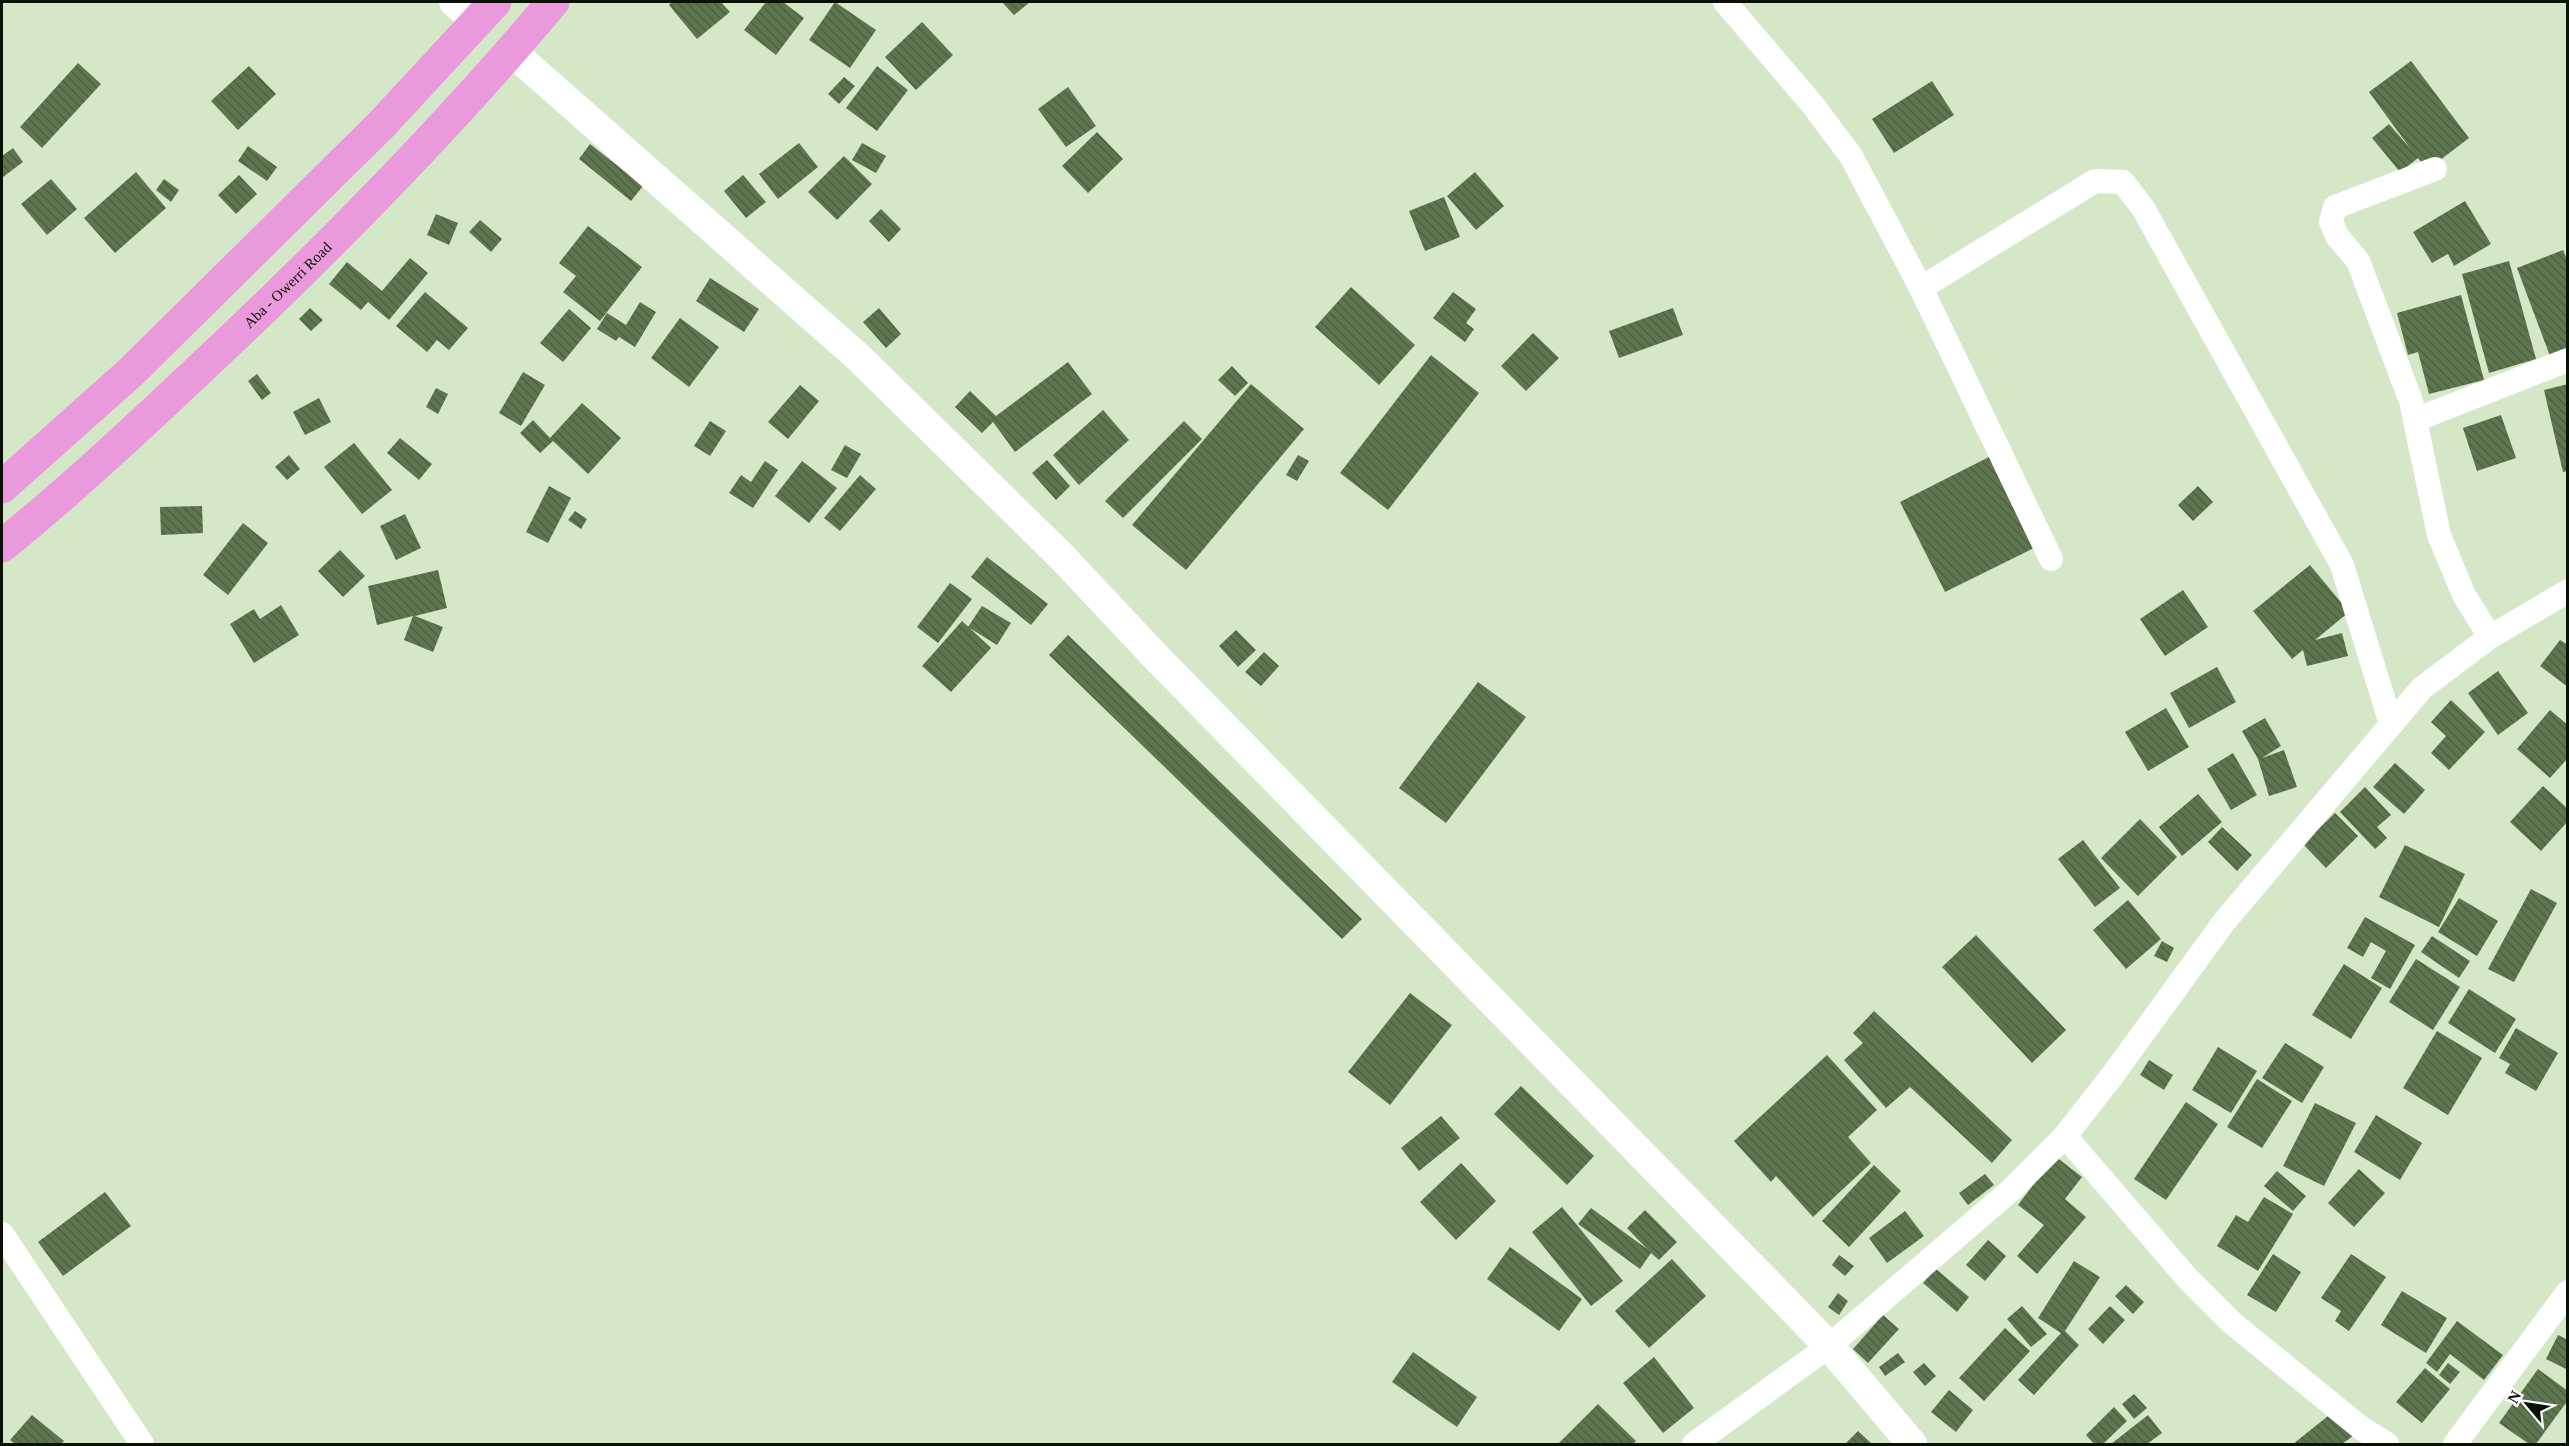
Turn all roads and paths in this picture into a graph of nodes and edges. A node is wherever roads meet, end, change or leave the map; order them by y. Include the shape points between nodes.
1 (553, 2) edge
2 (1725, 2) edge
3 (475, 8) edge
4 (512, 51) junction
5 (2435, 169) dead end
6 (1921, 288) junction
7 (2568, 360) edge
8 (2415, 420) junction
9 (2, 487) edge
10 (2, 546) edge
11 (2051, 558) dead end
12 (2568, 591) edge
13 (2490, 637) junction
14 (2391, 724) junction
15 (2065, 1136) junction
16 (2, 1234) edge
17 (2568, 1292) edge
18 (1829, 1346) junction
19 (142, 1444) edge
20 (1694, 1444) edge
21 (1912, 1444) edge
22 (2387, 1444) edge
23 (2456, 1444) edge

1 - 4 highway, Aba - Owerri Road
2 - 6 street via 1851,156
3 - 9 highway via 381,125 132,371
4 - 10 highway, Aba - Owerri Road via 389,186 292,283 141,424
4 - 18 street via 920,415 1062,556
5 - 8 street via 2335,207 2331,222 2337,236 2358,261
6 - 11 street
6 - 14 street via 2095,182 2123,182 2143,208 2342,565
7 - 8 street
8 - 13 street via 2439,535 2464,596
12 - 13 street
13 - 14 street via 2422,688
14 - 15 street via 2219,929
15 - 18 street via 2010,1191
15 - 22 street via 2188,1279 2231,1322 2361,1428
16 - 19 street
17 - 23 street
18 - 20 street
18 - 21 street

